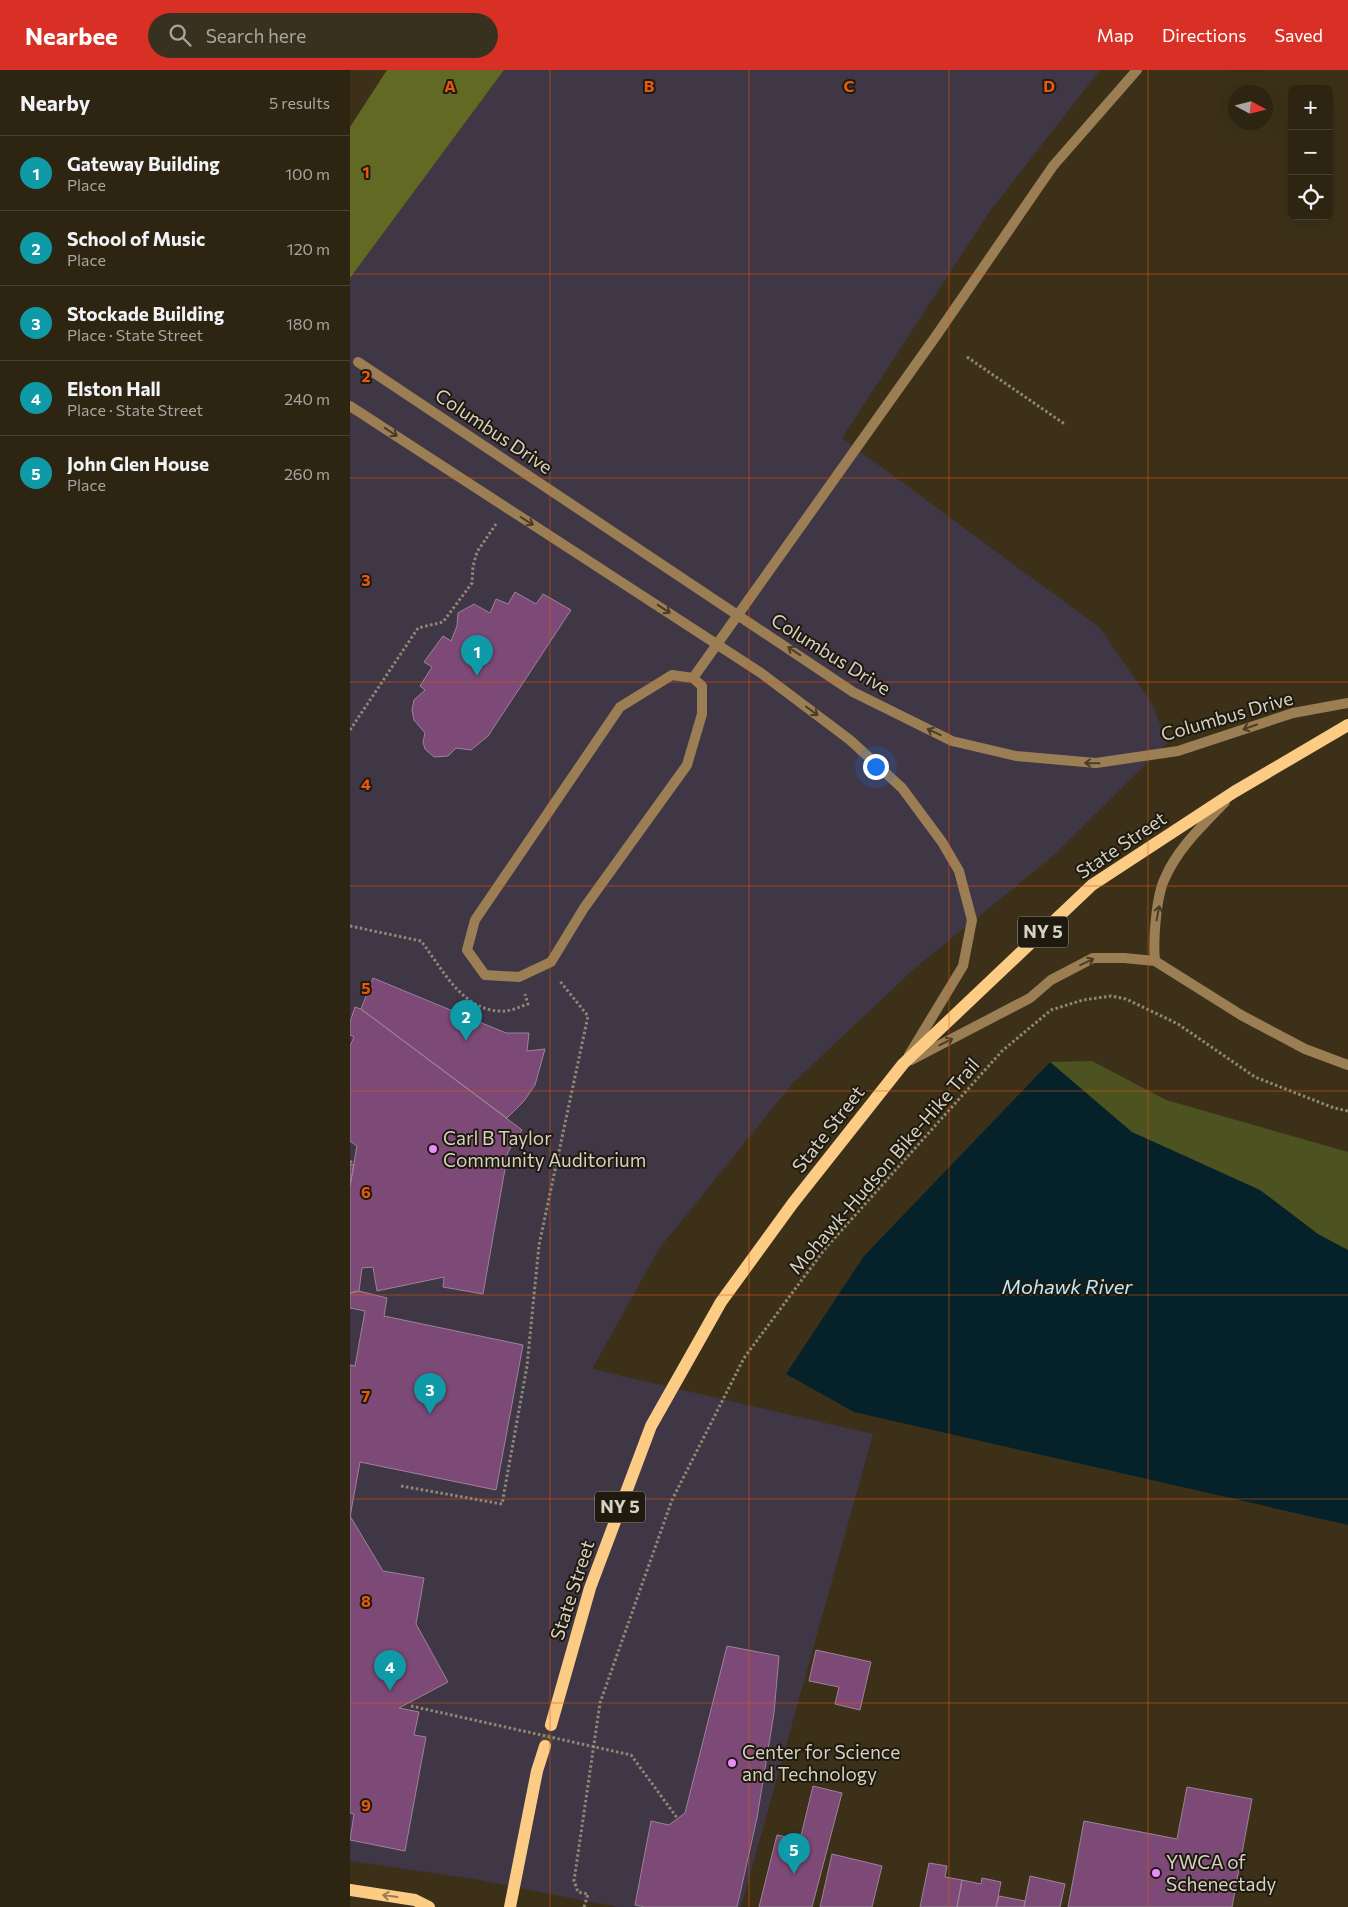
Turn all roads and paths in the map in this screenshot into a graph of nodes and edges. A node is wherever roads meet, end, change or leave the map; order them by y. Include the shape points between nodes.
1 (1137, 70) edge
2 (967, 357) dead end
3 (358, 362) dead end
4 (350, 406) edge
5 (1066, 425) dead end
6 (501, 517) dead end
7 (738, 616) junction
8 (718, 644) junction
9 (693, 678) junction
10 (1348, 703) edge
11 (1348, 725) edge
12 (350, 730) edge
13 (1234, 792) junction
14 (350, 926) edge
15 (1155, 961) junction
16 (541, 966) junction
17 (519, 977) junction
18 (903, 1064) junction
19 (1348, 1065) edge
20 (1348, 1110) edge
21 (350, 1161) edge
22 (354, 1165) dead end
23 (401, 1486) dead end
24 (411, 1706) dead end
25 (551, 1725) tunnel mouth
26 (545, 1746) tunnel mouth
27 (678, 1819) dead end
28 (350, 1890) edge
29 (429, 1907) edge
30 (510, 1907) edge
31 (584, 1907) edge

1 - 7 lane via 1052,166
2 - 5 path
3 - 7 lane, Columbus Drive
4 -> 8 lane
6 - 12 path via 477,552 472,583 442,622 418,628
7 - 8 lane
10 -> 7 lane, Columbus Drive via 1293,713 1178,751 1096,764 1016,756 952,741 887,710 853,692
8 - 9 lane
8 -> 18 lane via 850,740 902,788 959,871 972,920 963,966
9 - 16 lane via 702,686 702,714 687,764 584,908 551,962
9 - 17 lane via 672,675 620,707 475,920 467,950 485,975
11 - 13 main road, State Street / NY 5
15 -> 13 lane via 1153,938 1164,878 1187,842
13 - 18 main road, State Street / NY 5 via 1092,885
14 - 17 path via 421,941 452,985 467,999 485,1008 506,1011 528,1004
18 -> 15 lane via 1030,998 1051,980 1093,958
15 - 19 lane via 1240,1015 1296,1045
16 - 17 lane
16 - 23 path via 562,983 588,1016 539,1245 527,1366 502,1504
18 - 25 main road, State Street / NY 5 via 720,1302 651,1426 590,1588
20 - 31 path, Mohawk-Hudson Bike-Hike Trail via 1334,1108 1255,1077 1178,1024 1126,999 1112,996 1083,1000 1051,1010 1002,1051 824,1250 744,1358 672,1500 600,1703 574,1881 578,1892 588,1894
21 - 22 path
24 - 27 path, bridge via 630,1755
26 - 30 main road via 537,1771
29 -> 28 main road via 415,1900

